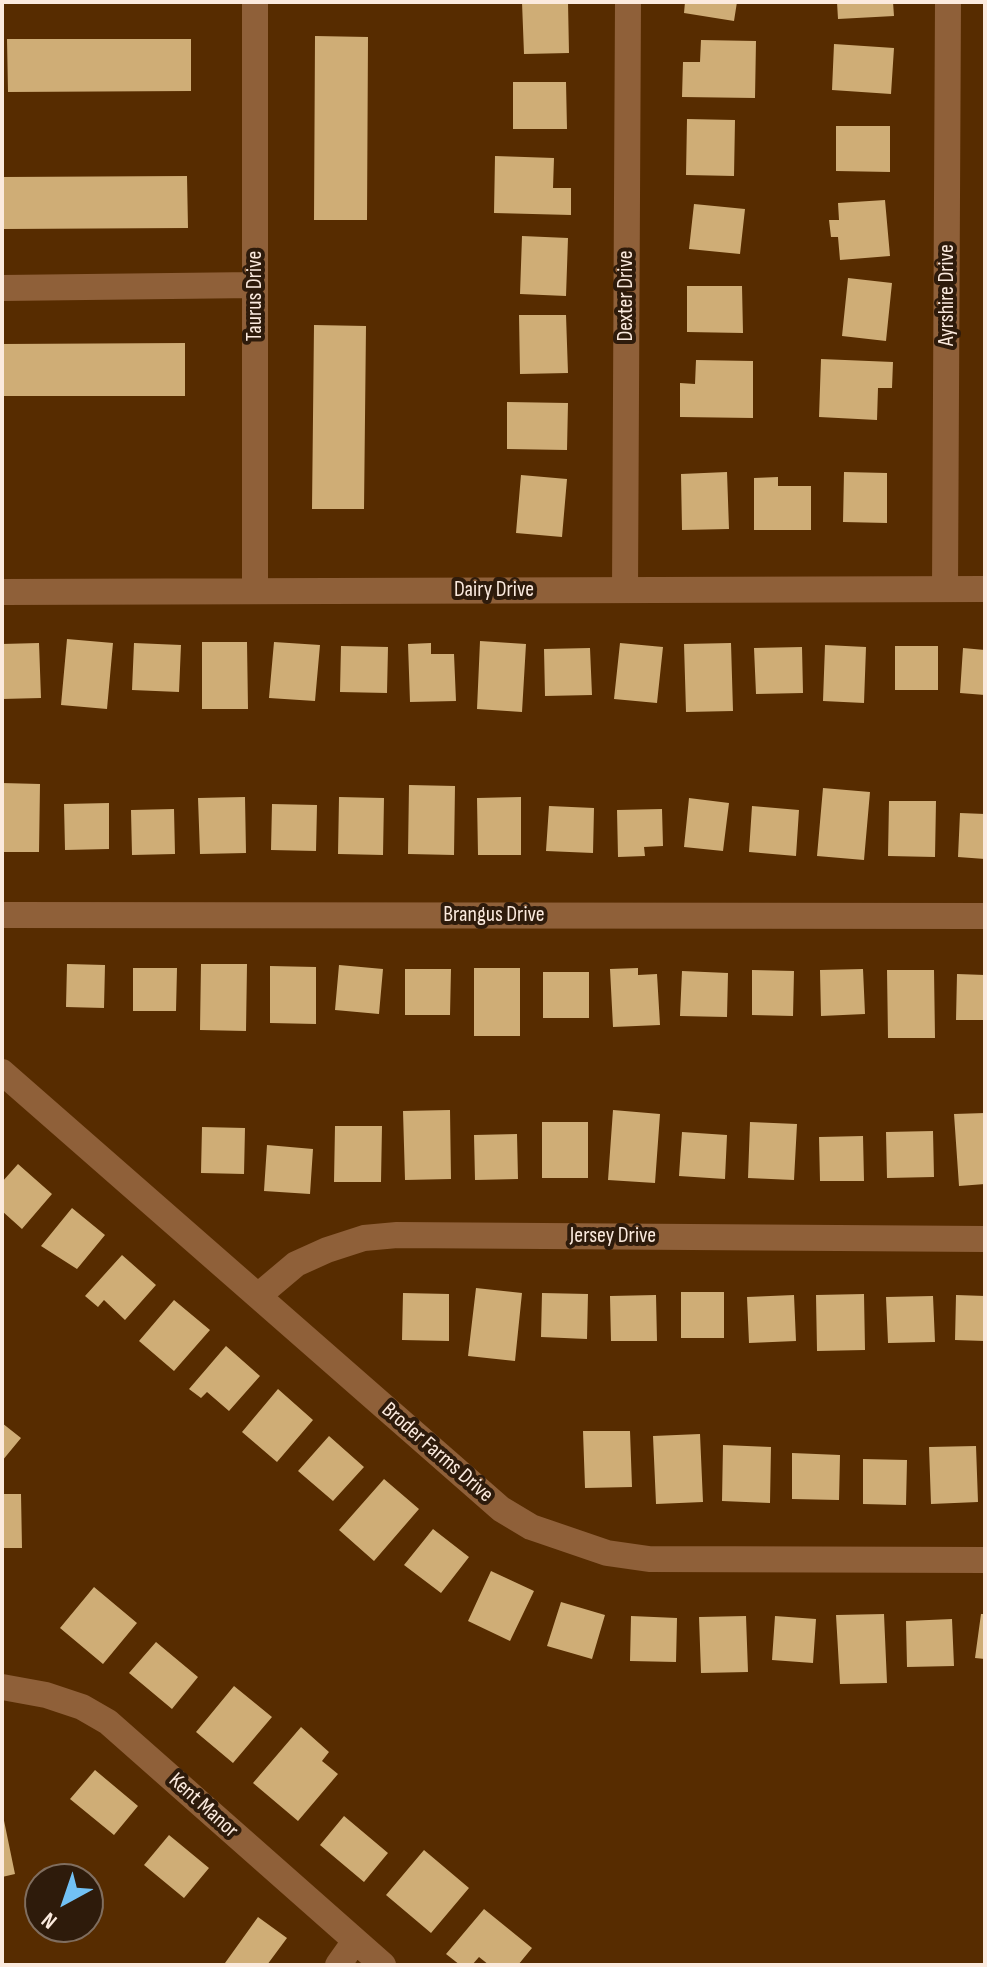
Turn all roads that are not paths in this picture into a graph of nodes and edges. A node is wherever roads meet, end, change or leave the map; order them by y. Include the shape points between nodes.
1 (255, 2) edge
2 (628, 2) edge
3 (948, 2) edge
4 (255, 285) junction
5 (2, 288) edge
6 (945, 588) junction
7 (625, 589) junction
8 (985, 589) edge
9 (255, 591) junction
10 (2, 592) edge
11 (2, 915) edge
12 (985, 916) edge
13 (2, 1072) edge
14 (985, 1239) edge
15 (258, 1296) junction
16 (985, 1560) edge
17 (2, 1687) edge
18 (355, 1941) junction
19 (338, 1965) edge
20 (383, 1965) edge

1 - 4 street, Taurus Drive
2 - 7 street, Dexter Drive
3 - 6 street, Ayrshire Drive
4 - 5 street
4 - 9 street, Taurus Drive
6 - 7 street, Dairy Drive
6 - 8 street, Dairy Drive
7 - 9 street, Dairy Drive
9 - 10 street, Dairy Drive
11 - 12 street, Brangus Drive
13 - 15 street, Broder Farms Drive
14 - 15 street, Jersey Drive via 397,1235 327,1250 296,1264
15 - 16 street, Broder Farms Drive via 501,1509 565,1541 649,1559
17 - 18 street, Kent Manor via 46,1695 108,1722
18 - 19 street
18 - 20 street, Kent Manor

